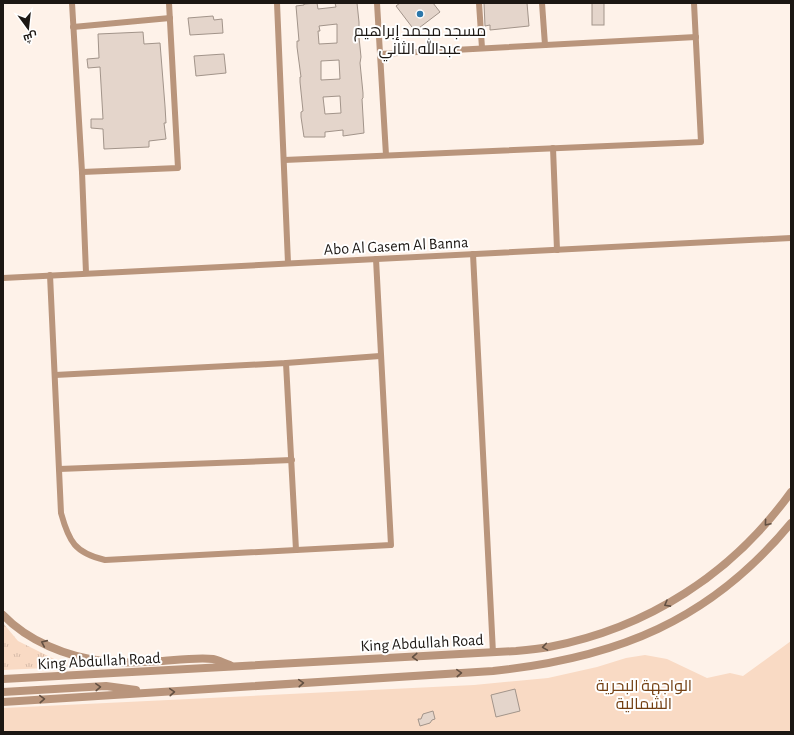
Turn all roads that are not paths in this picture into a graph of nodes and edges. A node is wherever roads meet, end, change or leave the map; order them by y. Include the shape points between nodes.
1 (72, 3) edge
2 (169, 3) edge
3 (277, 3) edge
4 (377, 3) edge
5 (479, 3) edge
6 (542, 3) edge
7 (694, 3) edge
8 (170, 18) junction
9 (73, 27) junction
10 (696, 37) junction
11 (545, 45) junction
12 (482, 48) junction
13 (380, 54) junction
14 (553, 148) junction
15 (386, 155) junction
16 (284, 160) junction
17 (82, 172) junction
18 (791, 238) edge
19 (557, 250) junction
20 (473, 254) junction
21 (376, 259) junction
22 (288, 263) junction
23 (86, 274) junction
24 (50, 275) junction
25 (3, 278) edge
26 (380, 356) junction
27 (286, 363) junction
28 (55, 375) junction
29 (292, 460) junction
30 (59, 469) junction
31 (791, 492) edge
32 (791, 523) edge
33 (296, 550) junction
34 (3, 615) edge
35 (493, 653) junction
36 (232, 666) junction
37 (3, 679) edge
38 (3, 692) edge
39 (155, 693) junction
40 (3, 702) edge

1 - 9 street
2 - 8 street
3 - 16 street
4 - 13 street
5 - 12 street
6 - 11 street
7 - 10 street
8 - 9 street
8 - 17 street via 178,168
9 - 17 street
10 - 11 street
10 - 14 street via 701,142
11 - 12 street
12 - 13 street
13 - 15 street
14 - 15 street
14 - 19 street
15 - 16 street
16 - 22 street
17 - 23 street
18 - 19 street, Abo Al Gasem Al Banna
19 - 20 street, Abo Al Gasem Al Banna
20 - 21 street, Abo Al Gasem Al Banna
20 - 35 street
21 - 22 street, Abo Al Gasem Al Banna
21 - 26 street
22 - 23 street, Abo Al Gasem Al Banna
23 - 24 street, Abo Al Gasem Al Banna
24 - 25 street, Abo Al Gasem Al Banna
24 - 28 street
26 - 27 street
26 - 33 street via 391,545
27 - 28 street
27 - 29 street
28 - 30 street
29 - 30 street
29 - 33 street
30 - 33 street via 61,513 66,531 76,547 90,556 105,560
31 -> 35 street, King Abdullah Road via 762,529 743,548 692,590 657,610 621,626 579,640 548,647
39 -> 32 street, King Abdullah Road via 493,671 580,657 633,640 668,625 702,605 757,561
36 -> 34 street via 212,659 138,662 104,662 88,659 71,655 37,640 17,628
35 -> 36 street, King Abdullah Road
36 - 37 street, King Abdullah Road
38 -> 39 street via 106,686
40 -> 39 street, King Abdullah Road

